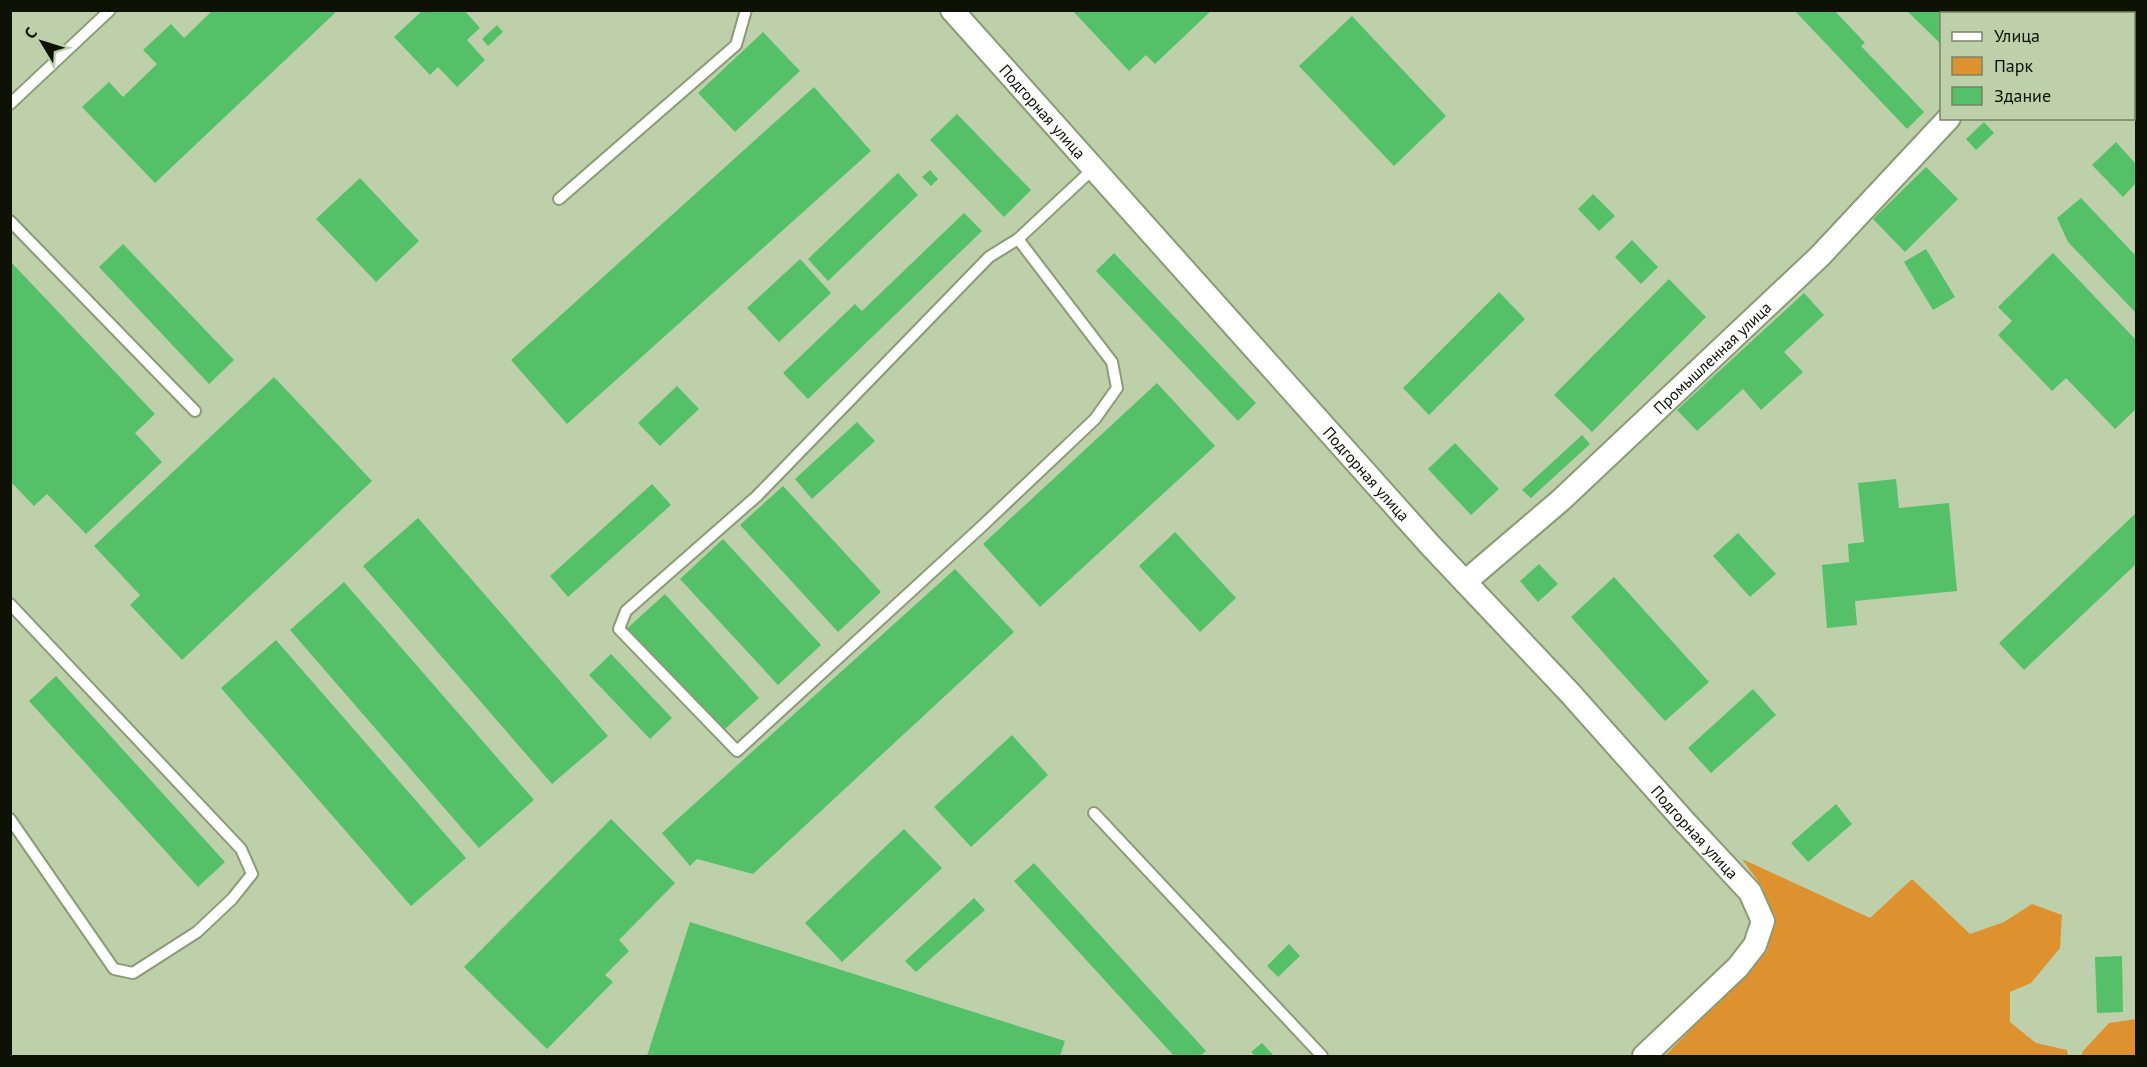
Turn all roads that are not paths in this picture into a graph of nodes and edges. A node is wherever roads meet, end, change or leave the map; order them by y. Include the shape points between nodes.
1 (110, 10) edge
2 (746, 10) edge
3 (952, 10) edge
4 (10, 104) edge
5 (1947, 120) edge
6 (1093, 169) junction
7 (559, 199) dead end
8 (10, 221) edge
9 (1018, 239) junction
10 (195, 411) dead end
11 (1465, 582) junction
12 (10, 604) edge
13 (1094, 813) dead end
14 (10, 819) edge
15 (1322, 1056) edge
16 (1644, 1056) edge

1 - 4 lane
2 - 7 lane via 736,45
3 - 6 street, Подгорная улица
5 - 11 street, Промышленная улица via 1812,264 1562,500
6 - 9 lane
6 - 11 street, Подгорная улица
8 - 10 lane
9 - 9 lane via 1112,362 1117,388 1095,419 737,751 619,629 626,611 757,496 989,257
11 - 16 street, Подгорная улица via 1750,892 1763,921 1755,945 1738,967
12 - 14 lane via 241,849 252,874 197,932 132,973 114,969
13 - 15 lane

